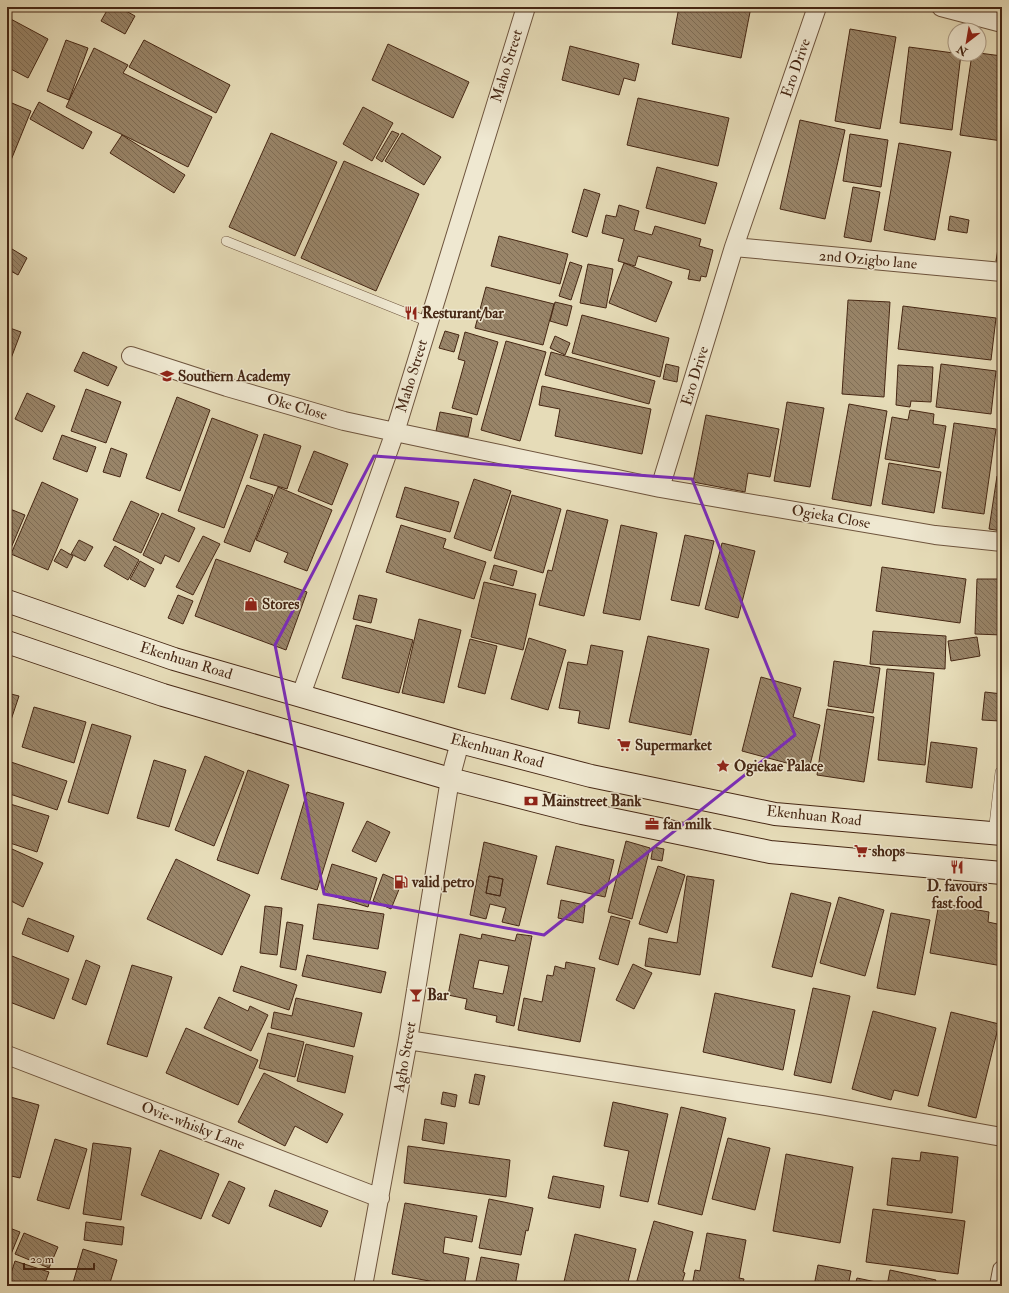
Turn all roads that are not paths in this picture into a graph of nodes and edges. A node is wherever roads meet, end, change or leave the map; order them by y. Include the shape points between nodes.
1 (526, 7) edge
2 (817, 7) edge
3 (940, 7) edge
4 (1002, 23) edge
5 (226, 241) dead end
6 (734, 247) junction
7 (1002, 272) edge
8 (429, 322) junction
9 (131, 356) dead end
10 (395, 432) junction
11 (660, 488) junction
12 (1002, 542) edge
13 (7, 601) edge
14 (7, 642) edge
15 (301, 695) junction
16 (460, 742) junction
17 (1002, 770) edge
18 (450, 779) junction
19 (998, 834) edge
20 (1002, 873) edge
21 (408, 1040) junction
22 (7, 1055) edge
23 (1002, 1137) edge
24 (380, 1198) junction
25 (1002, 1270) edge
26 (363, 1286) edge
27 (999, 1286) edge

1 - 8 street, Maho Street
2 - 6 street, Ero Drive
3 - 4 street
5 - 8 lane
6 - 7 street, 2nd Ozigbo lane
6 - 11 street, Ero Drive
8 - 10 street, Maho Street
9 - 10 street, Oke Close via 344,421
10 - 11 street
10 - 15 street, Maho Street
11 - 12 street, Ogieka Close via 935,535
13 - 15 main road, Ekenhuan Road via 174,659
14 - 18 main road via 163,695
15 - 16 main road, Ekenhuan Road
16 - 18 street, Agho Street
16 - 19 main road, Ekenhuan Road via 591,776 775,814
17 - 19 lane
18 - 20 main road via 582,813 770,852
18 - 21 street, Agho Street
21 - 23 street via 821,1105
21 - 24 street, Agho Street
22 - 24 street, Ovie-whisky Lane
24 - 26 street, Agho Street
25 - 27 street

